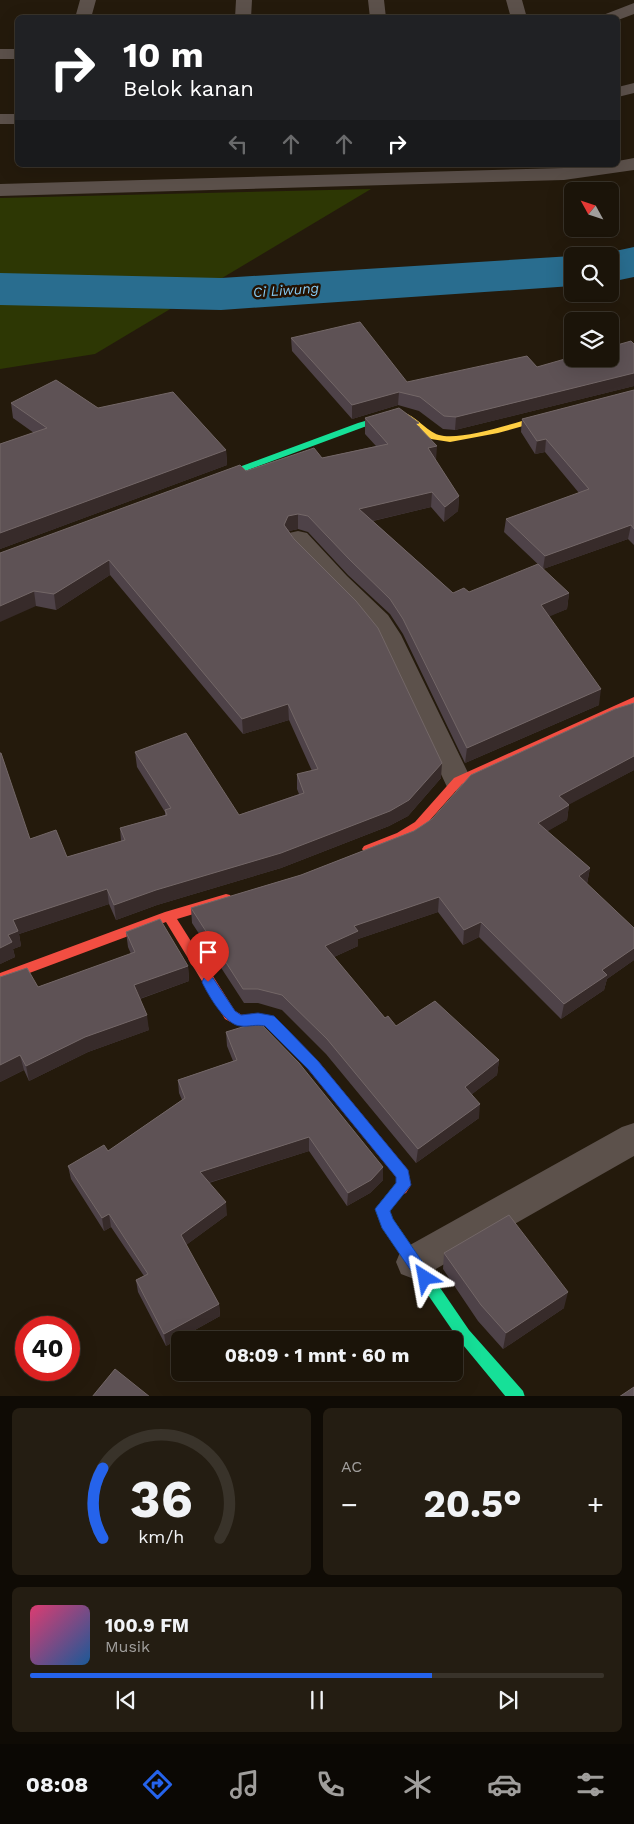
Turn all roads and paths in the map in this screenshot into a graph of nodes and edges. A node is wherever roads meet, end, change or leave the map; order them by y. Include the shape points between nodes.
1 (88, 0) edge
2 (244, 0) edge
3 (376, 0) edge
4 (514, 0) edge
5 (634, 8) edge
6 (84, 15) edge
7 (243, 15) edge
8 (378, 15) edge
9 (518, 15) edge
10 (616, 15) edge
11 (0, 54) edge
12 (15, 54) edge
13 (634, 88) edge
14 (620, 92) edge
15 (0, 119) edge
16 (15, 119) edge
17 (634, 164) edge
18 (620, 165) edge
19 (234, 167) edge
20 (598, 167) edge
21 (563, 170) edge
22 (399, 172) edge
23 (233, 185) junction
24 (0, 190) edge
25 (569, 410) edge
26 (194, 487) edge
27 (298, 539) dead end
28 (634, 701) edge
29 (458, 781) junction
30 (358, 853) edge
31 (233, 897) edge
32 (169, 916) junction
33 (0, 979) edge
34 (634, 1138) edge
35 (414, 1262) junction
36 (517, 1396) edge

1 - 6 street
2 - 7 street
3 - 8 street
4 - 9 street
5 - 10 street
11 - 12 street
13 - 14 street
15 - 16 street
17 - 18 street
19 - 23 street
20 - 21 street
21 - 22 street
22 - 23 street
23 - 24 street via 53,181
25 - 26 street via 458,439 436,438 410,417 398,414 361,424
27 - 29 street via 379,621 392,641
28 - 29 street
29 - 30 street via 419,825
31 - 32 street
32 - 33 street
32 - 35 street via 230,1015 240,1021 269,1020 313,1065 403,1175 404,1185 382,1209 387,1223
34 - 35 street
35 - 36 street via 457,1326

